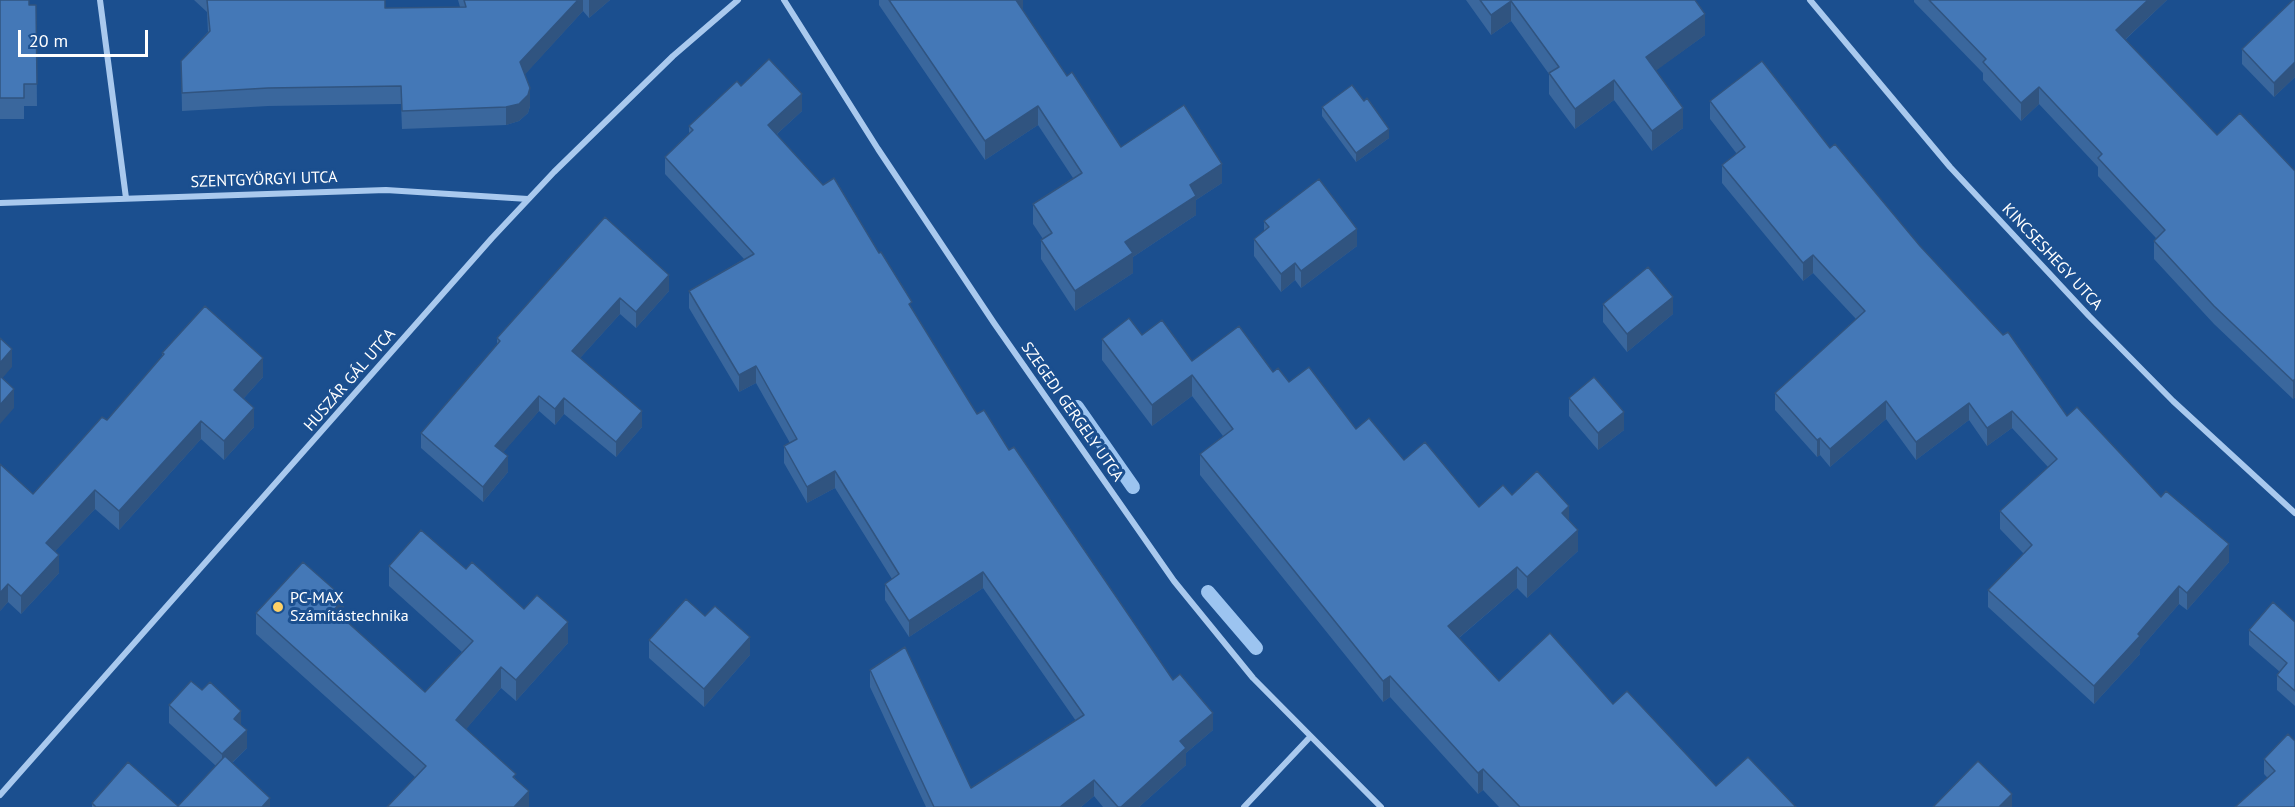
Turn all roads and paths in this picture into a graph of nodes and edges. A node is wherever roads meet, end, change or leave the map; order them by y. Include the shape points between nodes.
1 (100, 0) edge
2 (738, 0) edge
3 (784, 0) edge
4 (1810, 0) edge
5 (126, 198) junction
6 (528, 199) junction
7 (0, 203) edge
8 (2295, 513) edge
9 (1310, 737) junction
10 (0, 795) edge
11 (1244, 807) edge
12 (1381, 807) edge

1 - 5 street
2 - 6 street, HUSZÁR GÁL UTCA via 673,56
3 - 9 street, SZEGEDI GERGELY UTCA via 956,265 1144,539 1253,678
4 - 8 street, KINCSESHEGY UTCA via 1950,167 2089,316 2173,401
5 - 6 street, SZENTGYÖRGYI UTCA via 386,190
5 - 7 street, SZENTGYÖRGYI UTCA
6 - 10 street, HUSZÁR GÁL UTCA
9 - 11 street
9 - 12 street, SZEGEDI GERGELY UTCA

